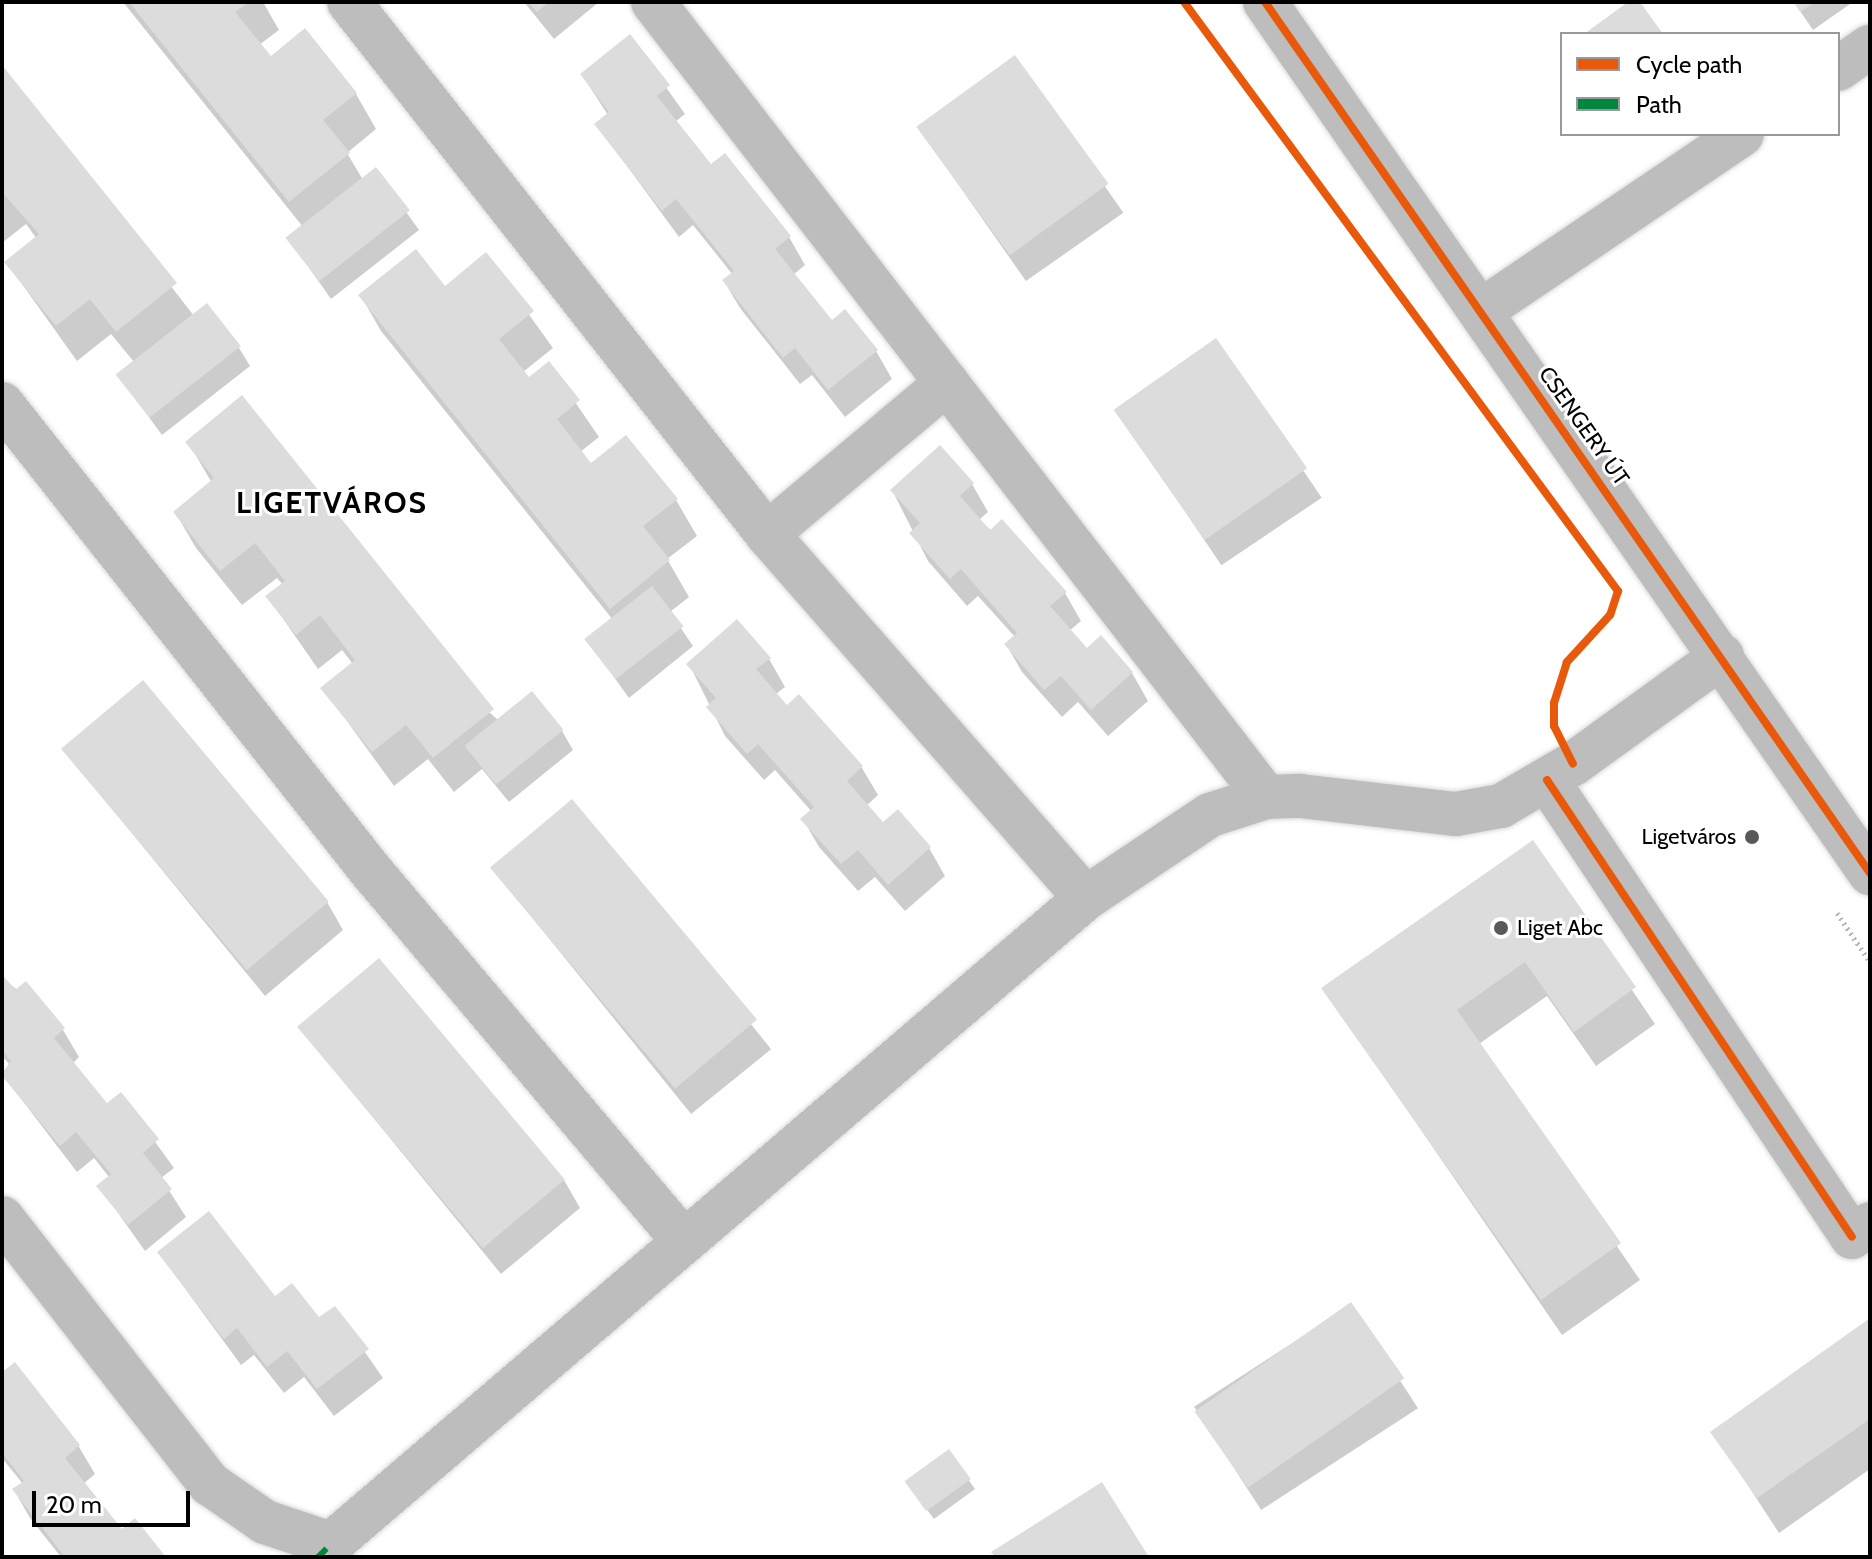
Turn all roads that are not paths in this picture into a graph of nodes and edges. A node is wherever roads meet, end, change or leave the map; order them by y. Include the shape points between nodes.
1 (349, 2) edge
2 (653, 2) edge
3 (1265, 2) edge
4 (1870, 47) edge
5 (1840, 68) edge
6 (1739, 136) edge
7 (1481, 311) junction
8 (947, 383) junction
9 (2, 404) edge
10 (767, 534) junction
11 (1722, 656) junction
12 (1547, 780) junction
13 (1266, 797) junction
14 (1870, 873) edge
15 (1086, 898) junction
16 (2, 1218) edge
17 (1861, 1231) edge
18 (684, 1242) junction

1 - 10 main road
2 - 8 main road
3 - 7 main road, CSENGERY ÚT
4 - 5 main road
6 - 7 main road
7 - 11 main road, CSENGERY ÚT
8 - 10 main road
8 - 13 main road
9 - 18 main road via 371,871
10 - 15 main road
11 - 12 main road
11 - 14 main road, CSENGERY ÚT
12 - 13 main road via 1501,806 1456,814
12 - 17 main road
13 - 15 main road via 1210,815
15 - 18 main road
16 - 18 main road via 210,1484 265,1522 331,1544

